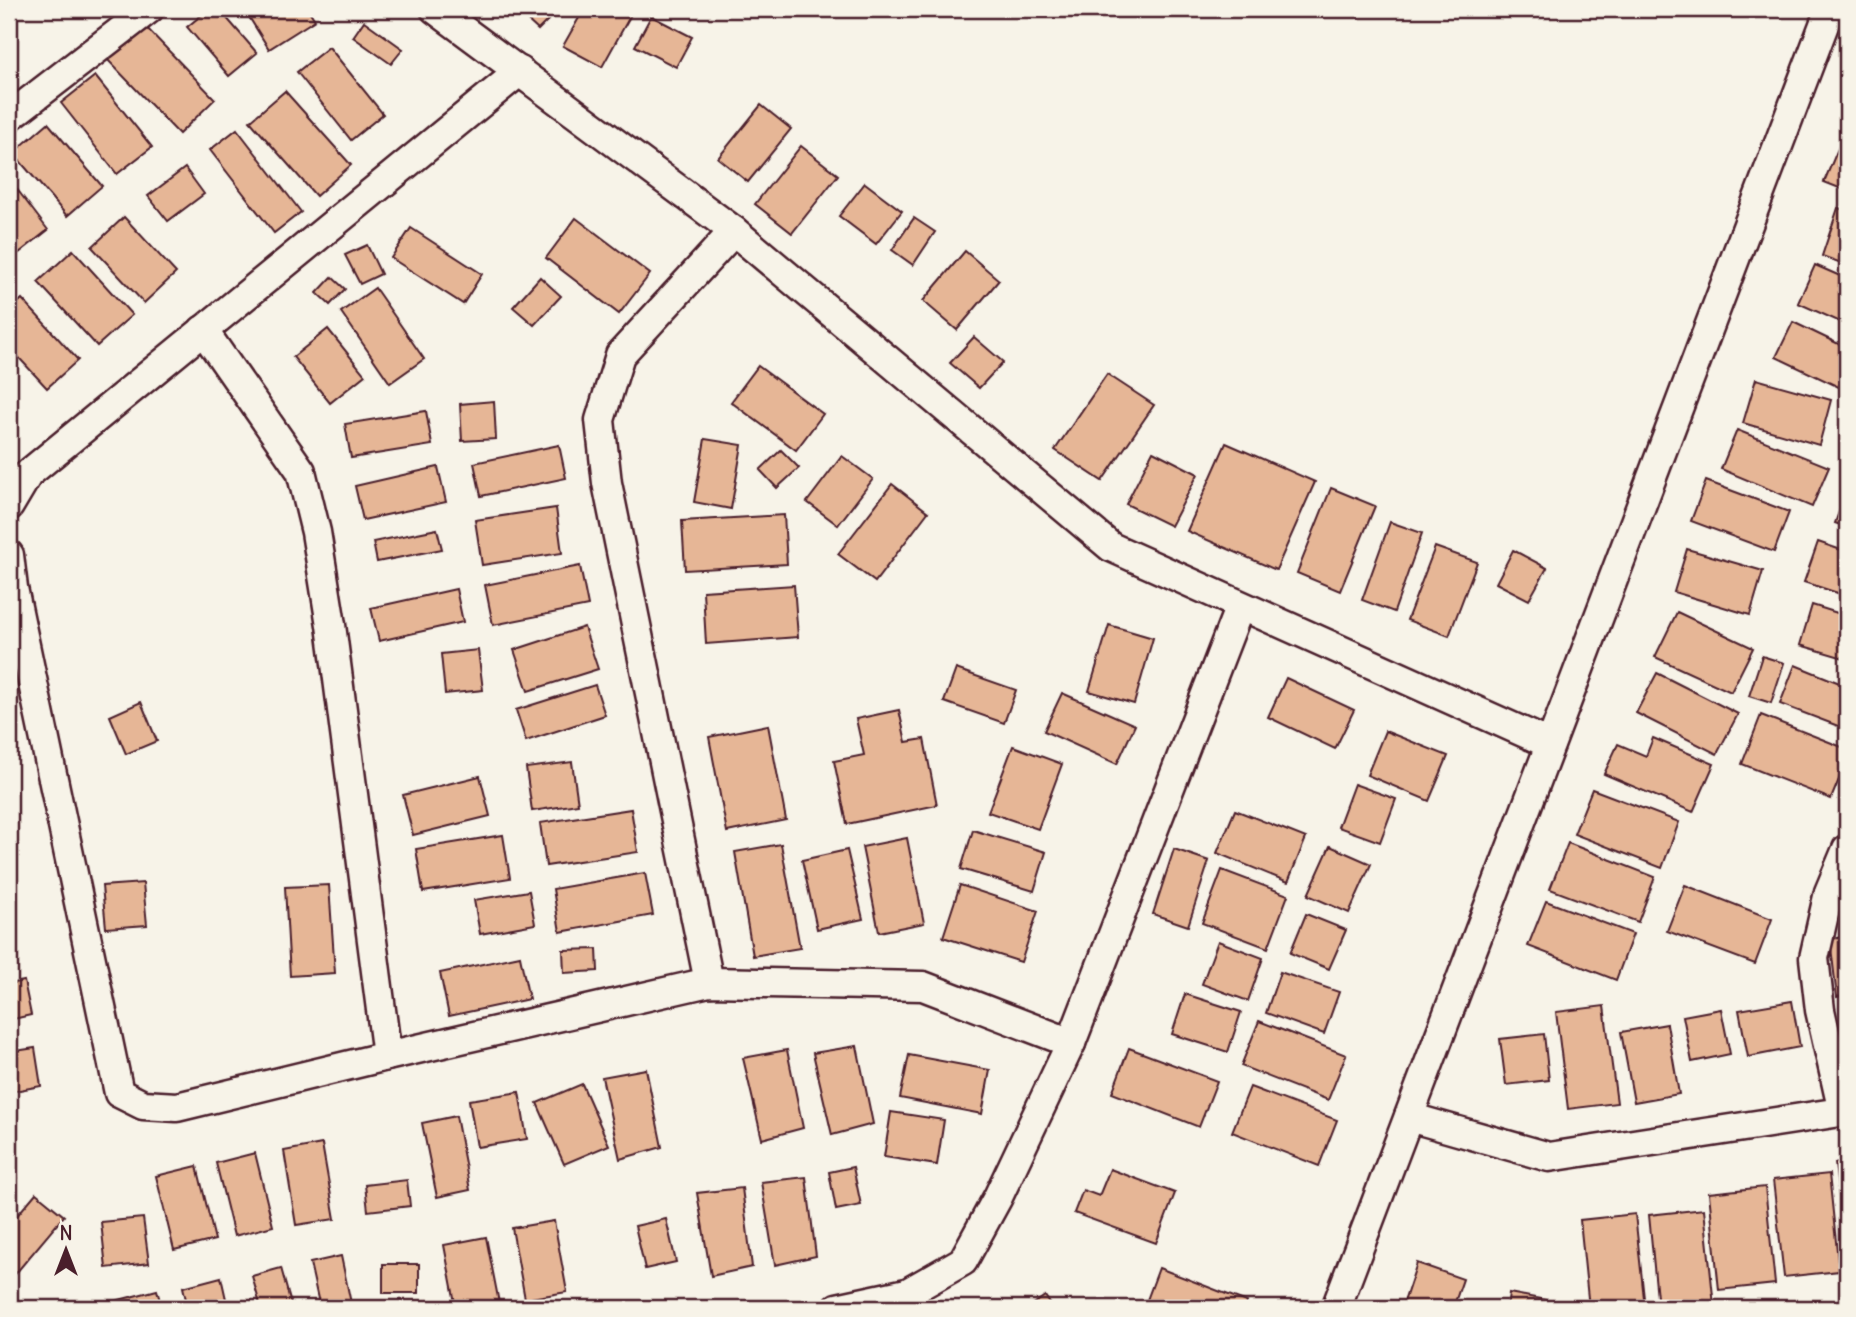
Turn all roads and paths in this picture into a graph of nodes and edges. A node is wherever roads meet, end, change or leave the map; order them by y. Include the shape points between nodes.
1 (149, 9) edge
2 (435, 9) edge
3 (1830, 9) edge
4 (520, 71) junction
5 (9, 117) edge
6 (734, 231) junction
7 (203, 330) junction
8 (9, 506) edge
9 (9, 555) edge
10 (1240, 606) junction
11 (1550, 744) junction
12 (1847, 849) edge
13 (709, 982) junction
14 (1070, 1043) junction
15 (387, 1056) junction
16 (1845, 1112) edge
17 (1409, 1117) junction
18 (837, 1308) edge
19 (1336, 1308) edge

1 - 5 street
2 - 4 street
3 - 11 street
4 - 6 street
4 - 7 street
6 - 10 street via 1111,547
6 - 13 street via 621,355 600,420 607,483
7 - 8 street via 27,474
7 - 15 street via 301,471 331,625
9 - 15 street via 119,1093 143,1105 177,1107
10 - 11 street
10 - 14 street
11 - 17 street
12 - 16 street via 1829,892 1814,958 1820,1010
13 - 14 street via 923,986
13 - 15 street
14 - 18 street via 963,1261 907,1293
16 - 17 street via 1549,1157
17 - 19 street

